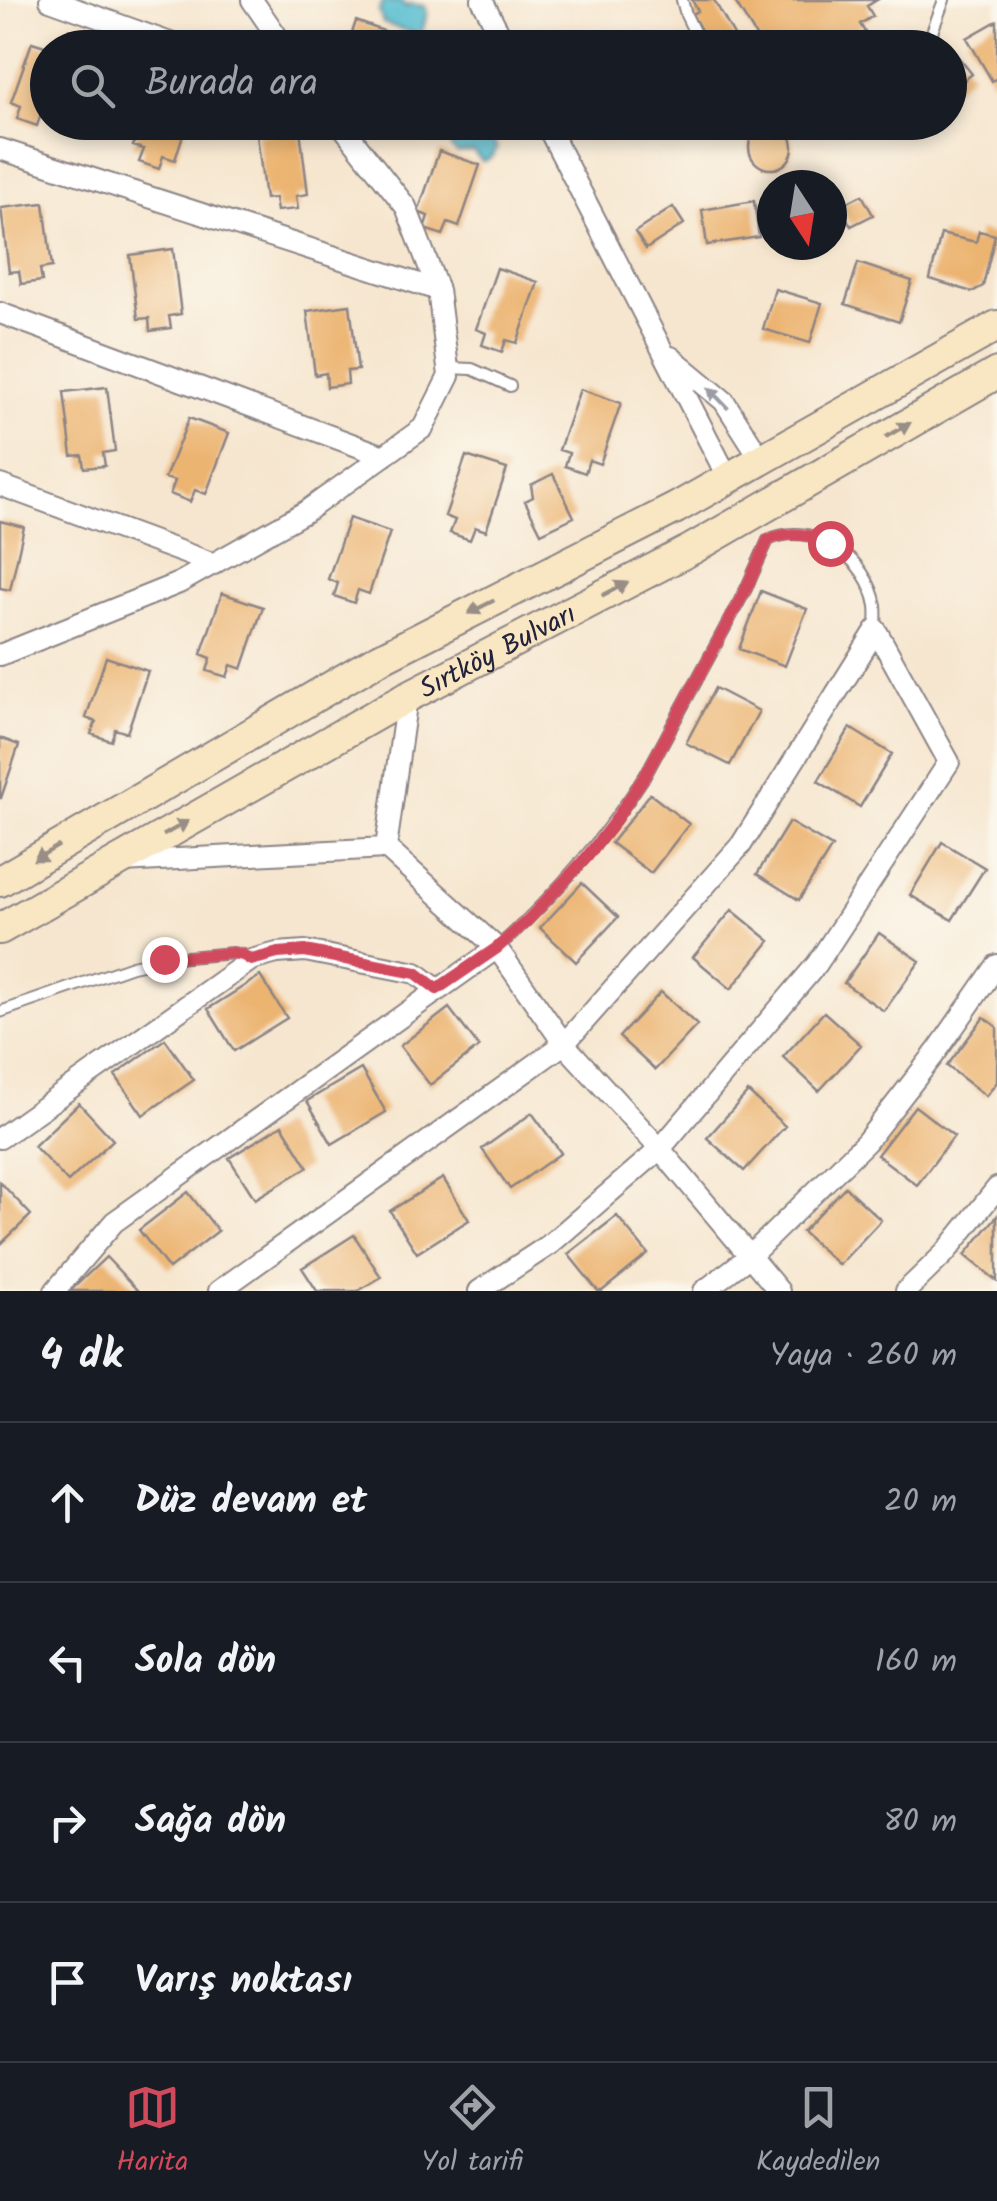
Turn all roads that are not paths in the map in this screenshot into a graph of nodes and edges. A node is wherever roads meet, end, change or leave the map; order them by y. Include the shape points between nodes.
1 (50, 0) edge
2 (252, 0) edge
3 (482, 0) edge
4 (682, 0) edge
5 (944, 0) edge
6 (134, 30) edge
7 (273, 30) edge
8 (498, 30) edge
9 (693, 30) edge
10 (933, 30) edge
11 (353, 140) edge
12 (555, 140) edge
13 (0, 149) edge
14 (438, 290) junction
15 (0, 313) edge
16 (997, 326) edge
17 (662, 349) junction
18 (448, 368) junction
19 (997, 374) edge
20 (510, 386) dead end
21 (384, 456) junction
22 (761, 459) junction
23 (728, 478) junction
24 (0, 485) edge
25 (214, 564) junction
26 (876, 630) junction
27 (0, 654) edge
28 (406, 697) junction
29 (386, 848) junction
30 (115, 862) junction
31 (0, 881) edge
32 (0, 929) edge
33 (497, 948) junction
34 (251, 960) junction
35 (997, 966) edge
36 (437, 989) junction
37 (0, 1012) edge
38 (564, 1044) junction
39 (0, 1138) edge
40 (660, 1149) junction
41 (997, 1188) edge
42 (750, 1256) junction
43 (55, 1291) edge
44 (219, 1291) edge
45 (479, 1291) edge
46 (704, 1291) edge
47 (779, 1291) edge
48 (906, 1291) edge

1 - 6 street
2 - 7 street
3 - 8 street
4 - 9 lane
5 - 10 lane
11 - 14 street via 406,207
12 - 17 street
13 - 14 street
14 - 18 street
15 - 21 street
16 - 22 main road, Sırtköy Bulvarı
22 -> 17 street via 724,400
17 - 23 street
18 - 20 lane
18 - 21 street via 423,428
28 -> 19 main road, Sırtköy Bulvarı via 692,548
21 - 25 street
22 - 23 main road, Sırtköy Bulvarı
23 -> 31 main road, Sırtköy Bulvarı via 377,660
24 - 25 street
25 - 27 street
26 - 33 lane via 876,604 842,551 816,536 768,540 630,800 558,890
26 - 38 street via 740,846
26 - 40 street via 949,762 818,964
28 - 29 street
30 -> 28 main road, Sırtköy Bulvarı
29 - 30 street
29 - 33 street
30 - 32 main road, Sırtköy Bulvarı
33 - 36 street
33 - 38 street
34 - 36 street via 305,951 416,973
34 - 37 lane via 233,953 164,959
34 - 39 street
35 - 42 street via 866,1142
36 - 43 street via 114,1222
38 - 40 street
38 - 44 street
40 - 42 street
40 - 45 street via 549,1245
41 - 48 street
42 - 46 street
42 - 47 street

